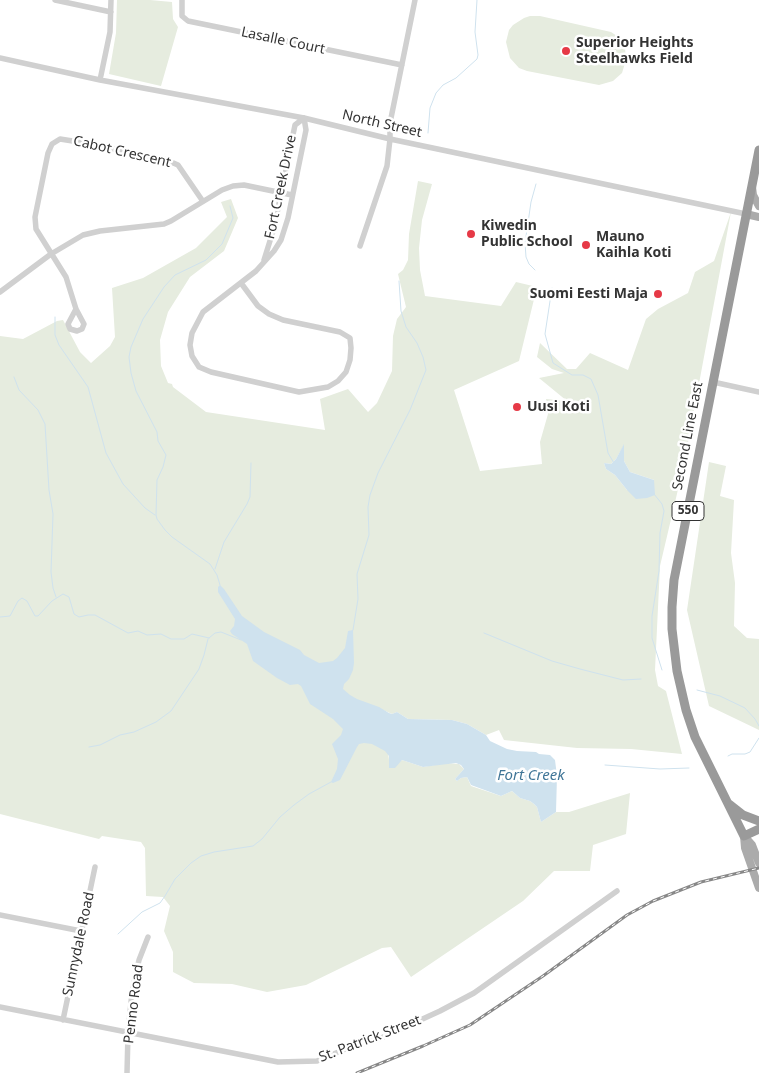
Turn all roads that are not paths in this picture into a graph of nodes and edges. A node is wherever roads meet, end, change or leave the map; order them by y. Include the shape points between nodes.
1 (55, 0) edge
2 (111, 0) edge
3 (182, 0) edge
4 (415, 0) edge
5 (111, 12) junction
6 (0, 58) edge
7 (402, 66) junction
8 (100, 80) junction
9 (304, 118) junction
10 (390, 139) junction
11 (759, 150) edge
12 (752, 185) junction
13 (281, 193) junction
14 (292, 195) junction
15 (202, 200) junction
16 (759, 206) edge
17 (746, 214) junction
18 (759, 217) edge
19 (360, 246) dead end
20 (51, 254) junction
21 (263, 262) junction
22 (241, 283) junction
23 (0, 292) edge
24 (76, 309) dead end
25 (713, 382) junction
26 (759, 392) edge
27 (727, 802) junction
28 (759, 821) edge
29 (759, 829) edge
30 (744, 836) junction
31 (759, 863) edge
32 (95, 867) dead end
33 (759, 888) edge
34 (617, 891) dead end
35 (0, 915) edge
36 (81, 930) junction
37 (148, 938) dead end
38 (0, 1007) edge
39 (63, 1020) junction
40 (128, 1033) junction
41 (127, 1073) edge

1 - 5 street
2 - 5 street
3 - 7 street, Lasalle Court via 184,20
4 - 7 street
5 - 8 street
6 - 8 street, North Street
7 - 10 street via 390,123
8 - 9 street, North Street
9 - 10 street, North Street
9 - 13 street, Fort Creek Drive via 295,125
9 - 14 street, Fort Creek Drive via 306,130
10 - 17 street, North Street
10 - 19 street via 387,166
11 - 12 highway, Second Line East / 550
12 - 16 main road
12 - 17 highway, Second Line East / 550
13 - 14 street
13 - 15 street via 244,185 233,186
13 - 21 street, Fort Creek Drive
14 - 21 street, Fort Creek Drive via 286,229 274,252
15 - 20 street via 164,224 91,233
15 - 20 street, Cabot Crescent via 178,165 164,159 60,139 52,144 48,153 35,217 36,229
17 - 18 main road, North Street
17 - 25 highway, Second Line East / 550
20 - 23 street
20 - 24 street, Cabot Crescent via 66,277
21 - 22 street, Fort Creek Drive
22 - 22 street, Fort Creek Drive via 203,312 192,333 192,356 199,367 300,392 328,387 338,381 350,360 350,338 340,332 269,314 258,306
25 - 26 street
25 - 27 highway, Second Line East / 550 via 674,580 672,629 676,671 686,710 704,757
27 - 28 highway via 743,815
27 - 30 highway, Second Line East / 550
29 - 30 highway
30 - 31 main road, Second Line East / 550 via 752,845
30 - 33 main road, Second Line East / 550
32 - 36 street, Sunnydale Road
34 - 40 street, St. Patrick Street via 474,993 379,1039 317,1061 278,1062
35 - 36 street
36 - 39 street, Sunnydale Road
37 - 40 street, Penno Road via 138,960
38 - 39 street, St. Patrick Street
39 - 40 street, St. Patrick Street
40 - 41 street, Penno Road

